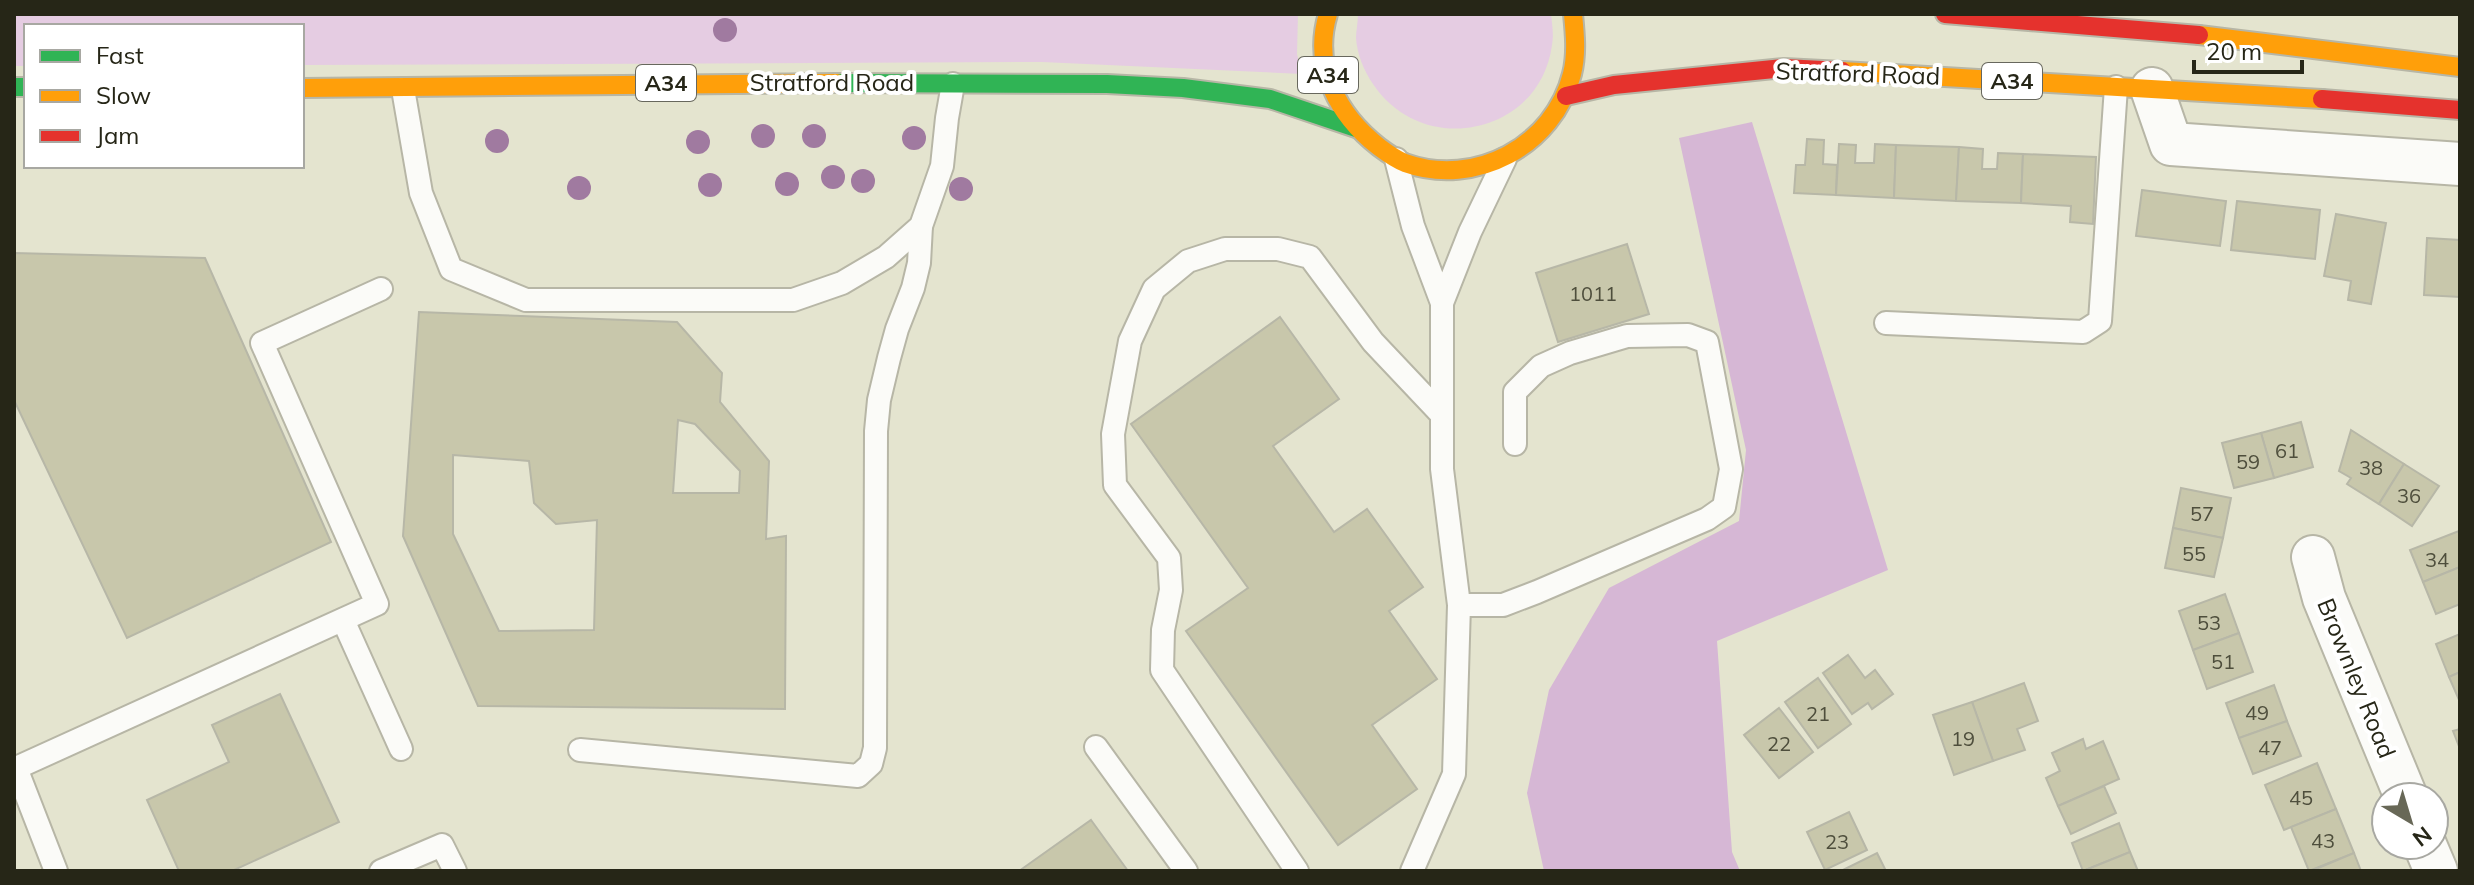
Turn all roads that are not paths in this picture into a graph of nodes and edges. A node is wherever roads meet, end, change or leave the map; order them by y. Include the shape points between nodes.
1 (1328, 14) edge
2 (1573, 14) edge
3 (1945, 14) edge
4 (2234, 27) edge
5 (2460, 67) edge
6 (953, 84) junction
7 (304, 88) edge
8 (2134, 88) junction
9 (403, 89) junction
10 (1566, 96) junction
11 (2460, 110) edge
12 (1356, 128) junction
13 (1506, 158) junction
14 (1396, 159) junction
15 (2460, 164) edge
16 (921, 226) junction
17 (381, 289) dead end
18 (1442, 303) junction
19 (1886, 323) dead end
20 (1442, 415) junction
21 (1515, 444) dead end
22 (2313, 557) dead end
23 (1459, 605) junction
24 (343, 620) junction
25 (1096, 747) dead end
26 (401, 749) dead end
27 (580, 750) dead end
28 (2399, 781) edge
29 (56, 871) edge
30 (381, 871) edge
31 (455, 871) edge
32 (1186, 871) edge
33 (1297, 871) edge
34 (1412, 871) edge

1 - 12 highway, A34 via 1323,54 1330,86
2 - 10 highway, A34 via 1575,66
3 - 4 highway
4 - 5 highway
6 - 9 highway, Stratford Road / A34
6 - 12 highway, Stratford Road / A34 via 1188,89 1261,97
6 - 16 lane via 942,166
7 - 9 highway, Stratford Road / A34
8 - 10 highway, Stratford Road / A34 via 1784,68 1614,85
8 - 11 highway, Stratford Road / A34
8 - 15 street via 2171,144
8 - 19 lane via 2100,321 2083,332
9 - 16 lane via 421,193 451,269 526,300 793,300 842,283 886,257
10 - 13 highway, A34 via 1540,134
12 - 14 highway, A34
13 - 14 highway, A34 via 1467,170 1430,169
13 - 18 lane
14 - 18 lane via 1413,226
16 - 27 lane via 913,288 879,400 871,764 858,776
17 - 24 lane via 262,343 377,604
18 - 20 lane
20 - 23 lane via 1442,469
20 - 33 lane via 1373,342 1310,257 1278,249 1225,249 1188,261 1154,289 1130,341 1113,434 1115,485 1169,558 1162,670
21 - 23 lane via 1515,392 1541,366 1627,336 1698,338 1707,342 1731,469 1724,507 1707,519 1503,605
22 - 28 street, Brownley Road via 2324,598
23 - 34 lane via 1454,774
24 - 26 lane
24 - 29 lane via 16,768
25 - 32 lane
30 - 31 lane via 442,845

